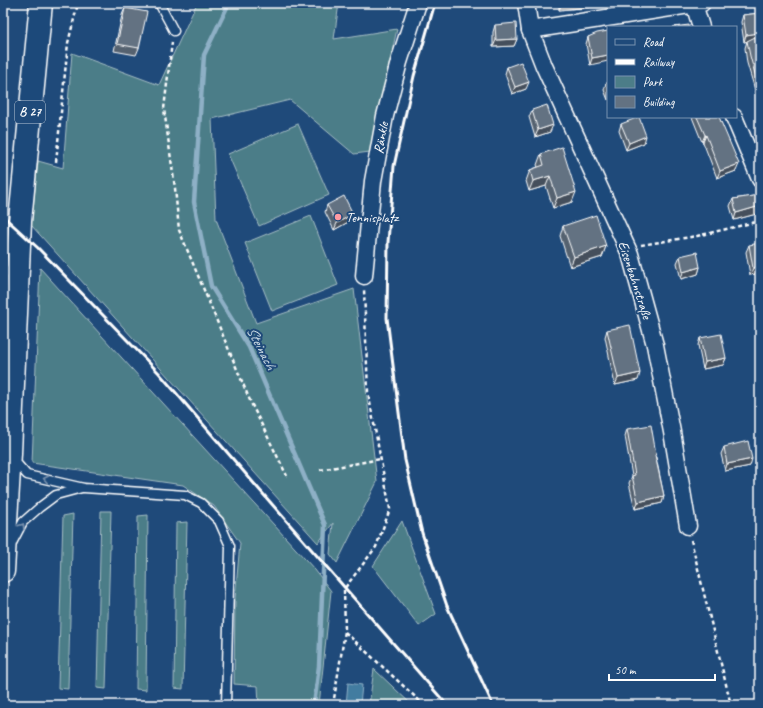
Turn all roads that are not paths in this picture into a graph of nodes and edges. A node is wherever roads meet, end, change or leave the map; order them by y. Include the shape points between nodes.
1 (41, 3) edge
2 (157, 3) edge
3 (418, 3) edge
4 (526, 3) edge
5 (698, 3) edge
6 (666, 6) edge
7 (701, 26) edge
8 (530, 30) junction
9 (174, 31) road end
10 (734, 118) edge
11 (760, 179) edge
12 (11, 268) edge
13 (364, 276) road end
14 (10, 453) junction
15 (84, 488) junction
16 (688, 526) road end
17 (3, 565) edge
18 (226, 705) edge

1 - 12 main road, B 27 via 20,221
2 - 9 lane
3 - 13 street, Ränkle via 385,116 373,181
4 - 8 street, Eisenbahnstraße
5 - 6 street
5 - 7 street
6 - 8 street
8 - 16 street, Eisenbahnstraße via 630,254 655,345
10 - 11 street
12 - 14 main road, B 27
15 -> 14 lane via 27,475 14,462
14 - 17 main road, B 27
17 -> 15 lane via 23,522 56,495
15 - 18 lane via 185,495 201,503 218,521 230,546

